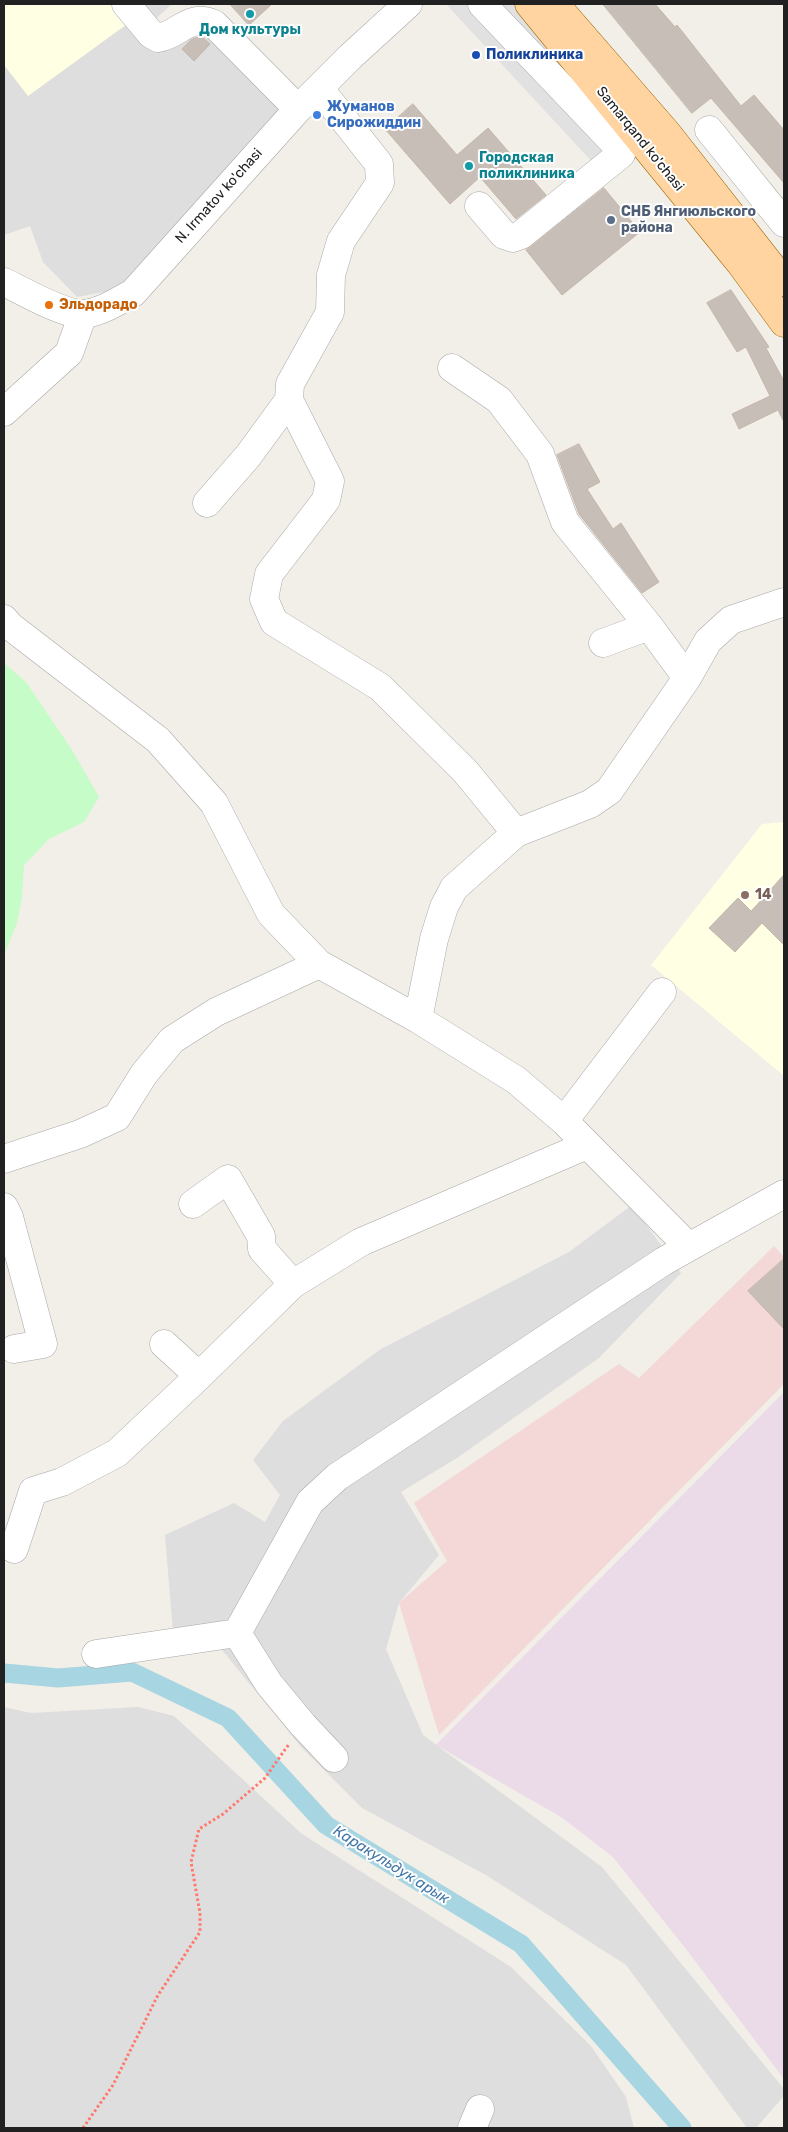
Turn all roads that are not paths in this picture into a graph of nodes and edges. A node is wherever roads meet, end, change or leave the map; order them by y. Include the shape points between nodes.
1 (126, 4) edge
2 (408, 4) edge
3 (482, 4) edge
4 (529, 4) edge
5 (555, 4) edge
6 (319, 88) junction
7 (298, 109) junction
8 (709, 130) dead end
9 (479, 206) dead end
10 (784, 223) edge
11 (4, 282) edge
12 (784, 282) edge
13 (83, 314) junction
14 (783, 319) edge
15 (452, 368) dead end
16 (289, 400) junction
17 (4, 412) edge
18 (207, 503) dead end
19 (784, 602) edge
20 (4, 618) edge
21 (649, 626) junction
22 (603, 642) dead end
23 (687, 678) junction
24 (516, 833) junction
25 (319, 964) junction
26 (662, 992) dead end
27 (418, 1019) junction
28 (564, 1121) junction
29 (587, 1145) junction
30 (4, 1160) edge
31 (780, 1203) edge
32 (193, 1204) dead end
33 (4, 1207) edge
34 (690, 1247) junction
35 (293, 1284) junction
36 (164, 1344) dead end
37 (14, 1349) dead end
38 (199, 1376) junction
39 (14, 1549) dead end
40 (237, 1633) junction
41 (96, 1654) dead end
42 (334, 1758) dead end

1 - 7 street via 158,38 196,20 214,24
2 - 6 street, N. Irmatov ko'chasi
3 - 9 street via 620,149 621,154 521,235 513,238 504,235
4 - 14 main road, Samarqand ko'chasi via 642,140
5 - 12 main road, Samarqand ko'chasi via 667,133
6 - 7 street, N. Irmatov ko'chasi
6 - 16 street via 379,164 380,183 341,241 331,275 330,312 290,384
7 - 13 street, N. Irmatov ko'chasi via 133,293 108,307
8 - 10 street
11 - 13 street, N. Irmatov ko'chasi via 59,308
13 - 17 street via 70,352
15 - 21 street via 499,400 540,454 565,522
16 - 18 street via 248,456
16 - 24 street via 330,482 326,500 269,574 264,599 274,622 380,687 465,771
19 - 23 street via 731,620 708,641
20 - 25 street via 10,626 158,740 214,803 272,914
21 - 22 street
21 - 23 street
23 - 24 street via 609,791 590,804
24 - 27 street via 454,888 434,939
25 - 27 street
25 - 30 street via 216,1012 172,1040 144,1074 117,1117 80,1134
26 - 28 street
27 - 28 street via 516,1080
28 - 29 street
29 - 34 street
29 - 35 street via 361,1242
31 - 34 street
32 - 35 street via 228,1178 261,1236 262,1249
33 - 37 street via 43,1344
34 - 40 street via 337,1477 310,1502
35 - 38 street
36 - 38 street
38 - 39 street via 117,1453 62,1482 33,1491
40 - 41 street
40 - 42 street via 269,1684

